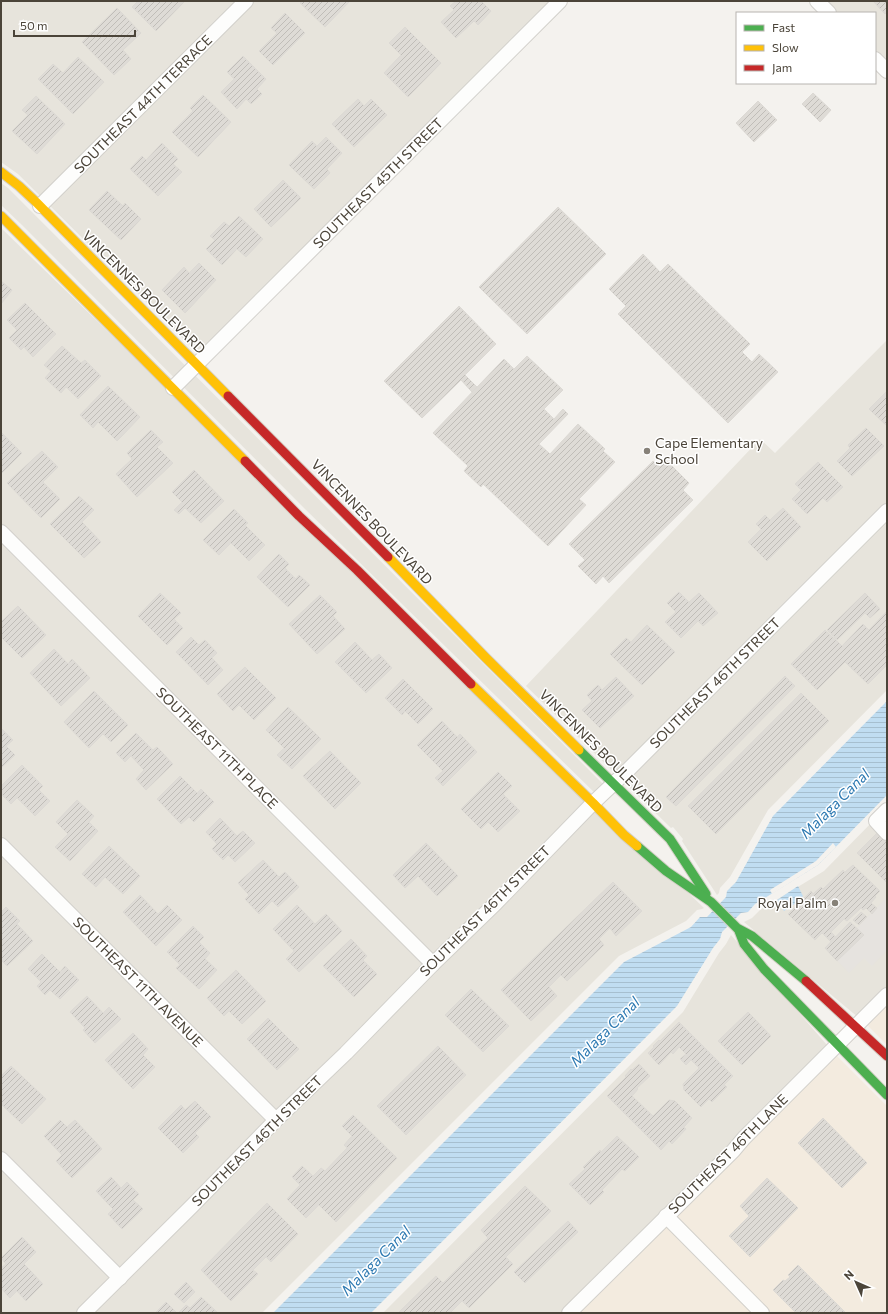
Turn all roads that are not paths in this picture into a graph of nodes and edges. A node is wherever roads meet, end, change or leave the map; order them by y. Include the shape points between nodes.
1 (246, 1) edge
2 (560, 1) edge
3 (817, 1) edge
4 (828, 12) edge
5 (876, 60) edge
6 (887, 71) edge
7 (1, 172) edge
8 (40, 206) junction
9 (1, 216) edge
10 (197, 364) junction
11 (173, 388) junction
12 (887, 510) edge
13 (1, 532) edge
14 (614, 782) junction
15 (593, 803) junction
16 (887, 810) edge
17 (887, 832) edge
18 (1, 845) edge
19 (711, 902) junction
20 (737, 928) junction
21 (433, 964) junction
22 (887, 995) edge
23 (856, 1026) junction
24 (837, 1044) junction
25 (887, 1056) edge
26 (887, 1095) edge
27 (276, 1120) junction
28 (1, 1159) edge
29 (666, 1216) junction
30 (120, 1278) junction
31 (84, 1313) edge
32 (569, 1313) edge
33 (762, 1313) edge

1 - 8 street, SOUTHEAST 44TH TERRACE
2 - 10 street, SOUTHEAST 45TH STREET
3 - 4 street
5 - 6 street
7 - 8 street, VINCENNES BOULEVARD
8 - 10 street, VINCENNES BOULEVARD
9 - 11 street, VINCENNES BOULEVARD
10 - 11 street, SOUTHEAST 45TH STREET
10 - 14 street, VINCENNES BOULEVARD via 486,658
11 - 15 street, VINCENNES BOULEVARD via 299,516
12 - 14 street, SOUTHEAST 46TH STREET
13 - 21 street, SOUTHEAST 11TH PLACE
14 - 15 street, SOUTHEAST 46TH STREET
14 - 19 street, VINCENNES BOULEVARD via 670,839
15 - 19 street, VINCENNES BOULEVARD via 624,835 666,871
15 - 21 street, SOUTHEAST 46TH STREET
16 - 17 street via 876,821
18 - 27 street, SOUTHEAST 11TH AVENUE
19 - 20 street, VINCENNES BOULEVARD
20 - 23 street, VINCENNES BOULEVARD via 786,962
20 - 24 street, VINCENNES BOULEVARD via 744,944 764,970
21 - 27 street, SOUTHEAST 46TH STREET
22 - 23 street, SOUTHEAST 46TH LANE
23 - 24 street, SOUTHEAST 46TH LANE
23 - 25 street, VINCENNES BOULEVARD
24 - 26 street, VINCENNES BOULEVARD
24 - 29 street, SOUTHEAST 46TH LANE
27 - 30 street, SOUTHEAST 46TH STREET
28 - 30 street
29 - 32 street, SOUTHEAST 46TH LANE
29 - 33 street
30 - 31 street, SOUTHEAST 46TH STREET

